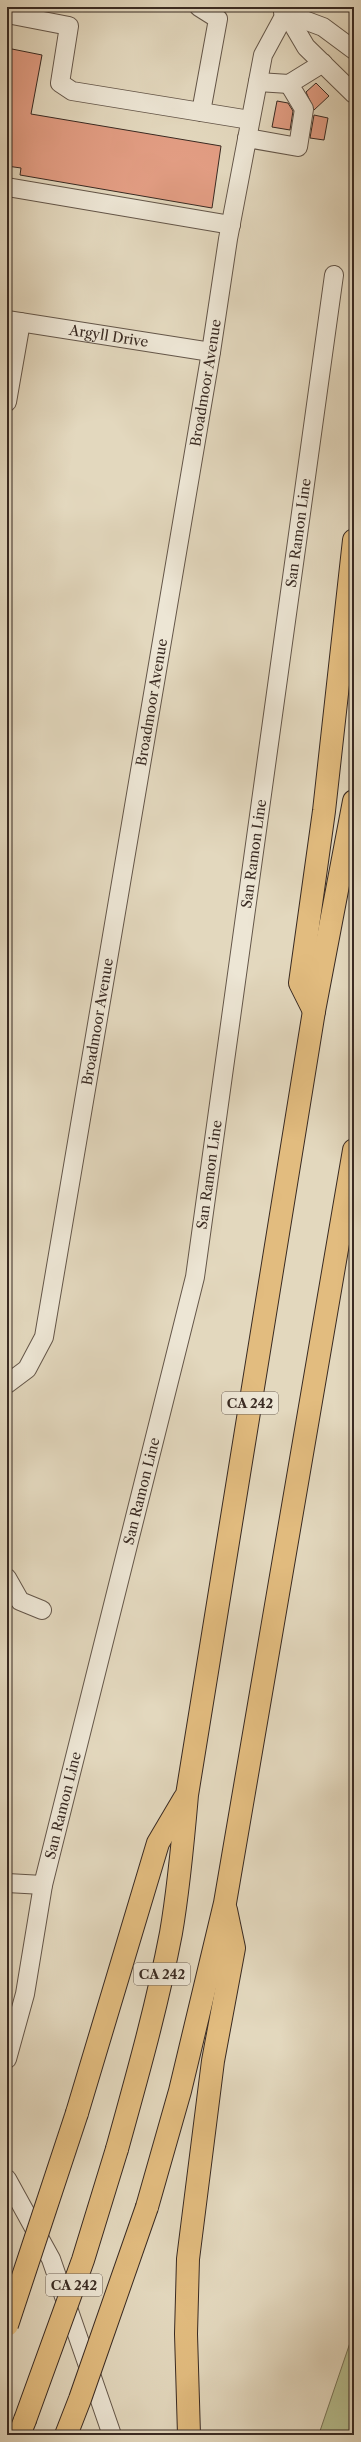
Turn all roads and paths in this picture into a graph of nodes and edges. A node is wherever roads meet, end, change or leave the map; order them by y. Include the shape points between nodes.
1 (199, 7) edge
2 (284, 9) edge
3 (7, 14) edge
4 (354, 50) edge
5 (323, 63) junction
6 (258, 82) junction
7 (289, 84) junction
8 (354, 94) edge
9 (201, 112) junction
10 (250, 120) junction
11 (247, 138) junction
12 (7, 188) edge
13 (231, 225) junction
14 (334, 275) dead end
15 (14, 321) edge
16 (211, 352) junction
17 (7, 402) edge
18 (354, 540) edge
19 (354, 801) edge
20 (314, 1011) junction
21 (354, 1150) edge
22 (351, 1183) edge
23 (7, 1384) edge
24 (7, 1578) edge
25 (42, 1610) dead end
26 (186, 1795) junction
27 (7, 1883) edge
28 (43, 1885) junction
29 (225, 1903) junction
30 (7, 2059) edge
31 (7, 2179) edge
32 (7, 2325) edge
33 (22, 2427) edge
34 (66, 2435) edge
35 (112, 2435) edge
36 (189, 2435) edge

1 - 9 street via 218,19
2 - 4 street via 323,27
2 - 5 street via 306,47
2 - 6 street, Broadmoor Avenue via 263,55
3 - 9 street via 69,26 60,83 72,91
5 - 7 street
5 - 8 street
6 - 7 street
6 - 10 street, Broadmoor Avenue
7 - 11 street via 304,109 298,146
9 - 10 street
10 - 11 street, Broadmoor Avenue
11 - 13 street, Broadmoor Avenue
12 - 13 street
13 - 16 street, Broadmoor Avenue
14 - 28 street, San Ramon Line via 195,1278
15 - 16 street, Argyll Drive
15 - 17 street
16 - 23 street, Broadmoor Avenue via 44,1337 27,1370
18 - 20 highway via 324,811 300,983
19 - 20 highway, CA 242
20 - 26 highway, CA 242
21 - 22 highway, CA 242
22 - 29 highway, CA 242
24 - 25 street via 20,1601
26 - 32 highway, bridge via 158,1843 77,2114
26 - 33 highway, CA 242, bridge via 182,1861 171,1934 147,2040 83,2260
27 - 28 street
28 - 30 street, San Ramon Line via 24,1994
29 - 34 highway, CA 242, bridge via 180,2091 147,2207
29 - 36 highway via 234,1948 213,2061 188,2259 186,2334
31 - 35 street via 51,2259

